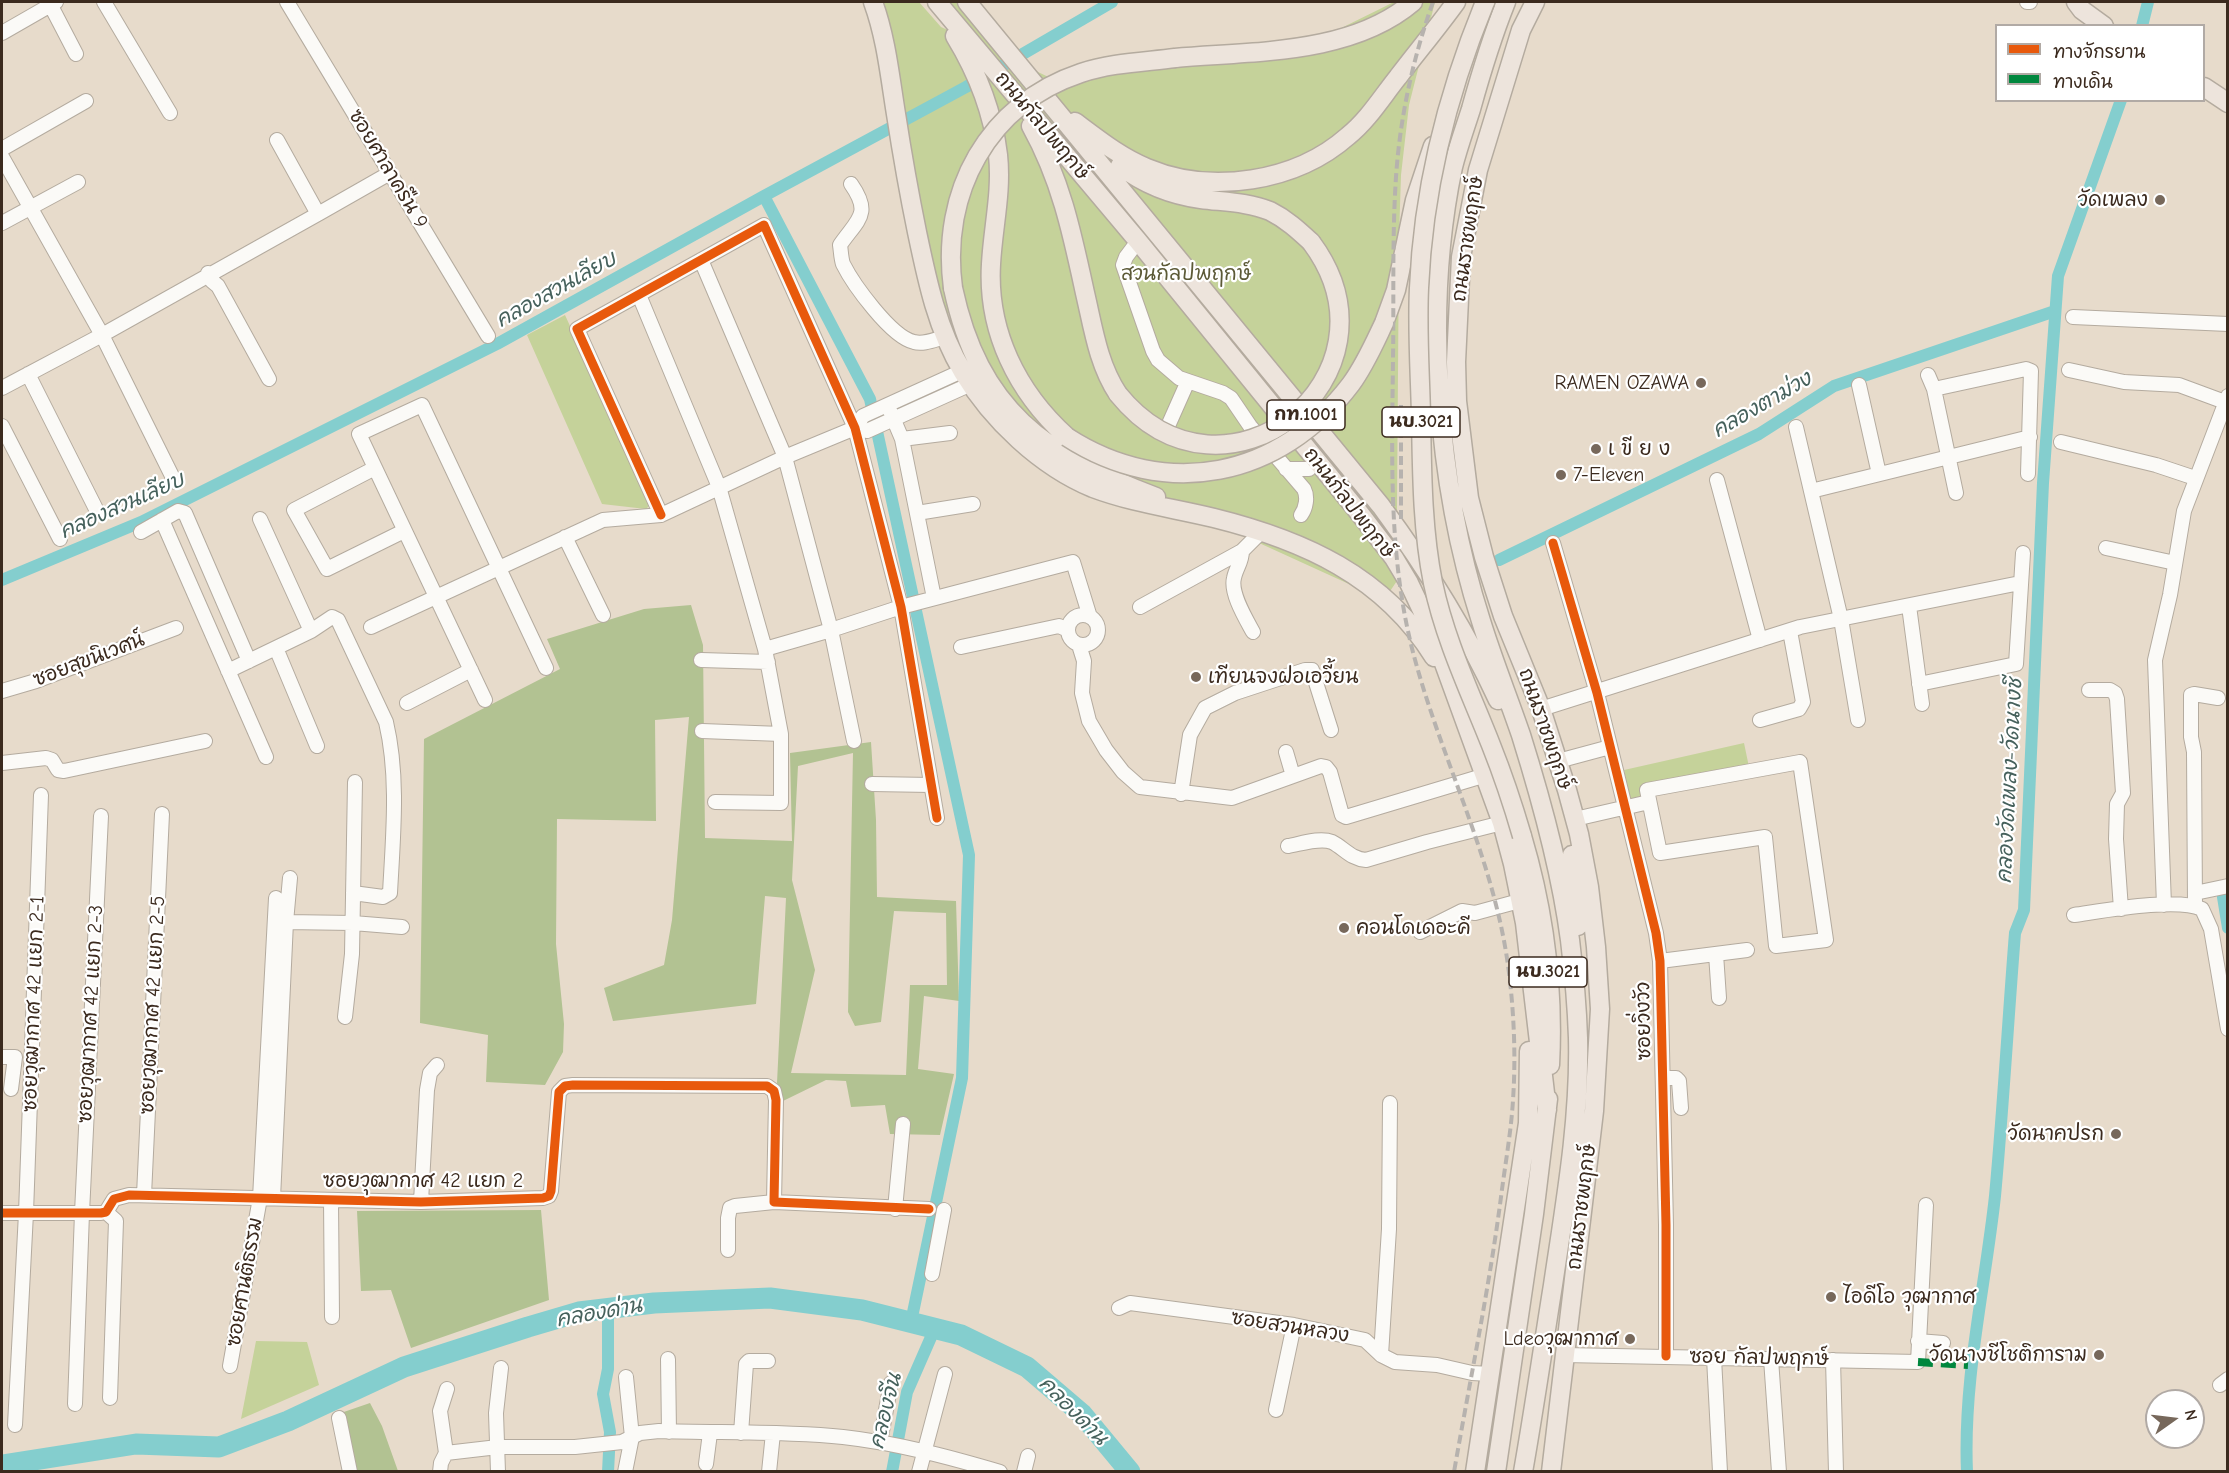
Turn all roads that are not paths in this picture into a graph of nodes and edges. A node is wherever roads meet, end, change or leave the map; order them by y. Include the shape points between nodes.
1 (104, 2) edge
2 (287, 2) edge
3 (873, 2) edge
4 (935, 2) edge
5 (967, 2) edge
6 (1413, 2) edge
7 (1456, 2) edge
8 (1485, 2) edge
9 (1505, 2) edge
10 (1535, 2) edge
11 (2076, 2) edge
12 (53, 3) edge
13 (2101, 24) edge
14 (2, 33) edge
15 (1487, 52) junction
16 (76, 54) dead end
17 (981, 67) junction
18 (1006, 84) junction
19 (2205, 88) edge
20 (86, 101) dead end
21 (2228, 103) edge
22 (1052, 104) junction
23 (170, 113) dead end
24 (277, 140) dead end
25 (2, 149) edge
26 (2, 157) edge
27 (1478, 170) junction
28 (390, 173) junction
29 (78, 182) dead end
30 (851, 184) dead end
31 (30, 207) junction
32 (318, 214) junction
33 (2, 224) edge
34 (1138, 241) junction
35 (701, 260) junction
36 (208, 273) junction
37 (639, 295) junction
38 (2073, 317) dead end
39 (2228, 324) edge
40 (102, 334) junction
41 (488, 336) dead end
42 (945, 336) junction
43 (2069, 370) dead end
44 (28, 374) junction
45 (1928, 375) dead end
46 (967, 378) junction
47 (269, 379) dead end
48 (1188, 381) junction
49 (1860, 385) dead end
50 (2, 388) edge
51 (1934, 389) junction
52 (2226, 399) edge
53 (884, 407) junction
54 (889, 422) junction
55 (862, 425) junction
56 (2, 426) edge
57 (1168, 426) dead end
58 (1796, 427) dead end
59 (950, 432) dead end
60 (2030, 437) junction
61 (902, 439) junction
62 (2061, 442) dead end
63 (785, 457) junction
64 (1948, 457) junction
65 (375, 468) junction
66 (1309, 469) dead end
67 (1287, 470) junction
68 (1879, 474) junction
69 (2028, 474) dead end
70 (2195, 478) junction
71 (1717, 480) dead end
72 (175, 482) dead end
73 (720, 487) junction
74 (1811, 491) junction
75 (1956, 493) dead end
76 (974, 504) dead end
77 (98, 513) dead end
78 (917, 513) junction
79 (661, 515) junction
80 (1301, 515) dead end
81 (1211, 518) junction
82 (260, 519) dead end
83 (162, 520) junction
84 (404, 531) junction
85 (1262, 531) junction
86 (141, 532) dead end
87 (565, 537) junction
88 (60, 539) dead end
89 (1554, 543) dead end
90 (2106, 548) dead end
91 (1242, 551) junction
92 (2024, 553) dead end
93 (2175, 563) junction
94 (500, 568) junction
95 (2020, 583) junction
96 (436, 597) junction
97 (916, 602) junction
98 (1909, 606) junction
99 (1140, 607) dead end
100 (603, 615) dead end
101 (1090, 617) junction
102 (1841, 619) junction
103 (371, 627) dead end
104 (176, 628) dead end
105 (831, 630) junction
106 (1068, 630) junction
107 (311, 631) junction
108 (1790, 631) junction
109 (1253, 632) dead end
110 (1760, 640) junction
111 (1079, 645) junction
112 (961, 647) dead end
113 (276, 648) junction
114 (766, 655) junction
115 (701, 660) dead end
116 (249, 661) junction
117 (546, 668) dead end
118 (471, 670) junction
119 (228, 671) junction
120 (1919, 684) junction
121 (2089, 690) dead end
122 (2, 691) edge
123 (1596, 693) junction
124 (2218, 698) dead end
125 (485, 700) dead end
126 (407, 703) dead end
127 (1922, 704) dead end
128 (1543, 713) junction
129 (1760, 720) dead end
130 (1858, 720) dead end
131 (1466, 723) junction
132 (1331, 729) dead end
133 (702, 731) dead end
134 (781, 734) junction
135 (205, 741) dead end
136 (854, 741) dead end
137 (317, 746) dead end
138 (1610, 747) junction
139 (1286, 752) dead end
140 (266, 757) dead end
141 (1558, 761) junction
142 (2, 763) edge
143 (1485, 775) junction
144 (1293, 776) junction
145 (355, 782) dead end
146 (872, 784) dead end
147 (931, 785) junction
148 (1181, 794) junction
149 (41, 795) dead end
150 (1539, 796) junction
151 (715, 802) dead end
152 (1649, 802) junction
153 (1626, 807) junction
154 (162, 814) dead end
155 (101, 816) dead end
156 (937, 818) dead end
157 (1575, 819) junction
158 (1502, 823) junction
159 (1288, 846) dead end
160 (1513, 864) junction
161 (290, 878) dead end
162 (2228, 886) edge
163 (353, 893) junction
164 (276, 898) dead end
165 (2195, 899) junction
166 (1512, 903) junction
167 (2164, 905) junction
168 (2121, 909) junction
169 (2074, 915) dead end
170 (285, 922) junction
171 (352, 923) junction
172 (402, 927) dead end
173 (1420, 932) dead end
174 (1747, 950) dead end
175 (1716, 954) junction
176 (1660, 961) junction
177 (1719, 998) dead end
178 (345, 1017) dead end
179 (2228, 1029) edge
180 (1578, 1039) junction
181 (2, 1057) edge
182 (437, 1065) dead end
183 (1663, 1078) junction
184 (11, 1089) dead end
185 (1390, 1102) dead end
186 (1681, 1108) dead end
187 (1547, 1110) junction
188 (903, 1124) dead end
189 (144, 1195) junction
190 (266, 1198) junction
191 (331, 1200) junction
192 (421, 1202) junction
193 (774, 1202) junction
194 (1926, 1205) dead end
195 (895, 1209) junction
196 (929, 1209) dead end
197 (944, 1210) dead end
198 (106, 1212) junction
199 (2, 1213) edge
200 (26, 1213) junction
201 (82, 1213) junction
202 (728, 1250) dead end
203 (932, 1274) dead end
204 (1119, 1308) dead end
205 (332, 1317) dead end
206 (1294, 1325) junction
207 (1918, 1341) junction
208 (1943, 1343) dead end
209 (1381, 1355) junction
210 (1564, 1355) junction
211 (1666, 1356) junction
212 (1714, 1358) junction
213 (668, 1359) dead end
214 (1771, 1359) junction
215 (1833, 1360) junction
216 (768, 1361) dead end
217 (230, 1366) dead end
218 (501, 1368) dead end
219 (945, 1374) dead end
220 (1490, 1374) junction
221 (626, 1377) dead end
222 (891, 1383) dead end
223 (447, 1389) dead end
224 (110, 1398) dead end
225 (75, 1404) dead end
226 (1276, 1410) dead end
227 (339, 1418) dead end
228 (15, 1425) dead end
229 (669, 1432) junction
230 (710, 1433) junction
231 (741, 1433) junction
232 (773, 1433) junction
233 (627, 1440) junction
234 (893, 1445) junction
235 (498, 1447) junction
236 (924, 1451) junction
237 (446, 1453) junction
238 (1028, 1456) dead end
239 (706, 1464) dead end
240 (350, 1472) edge
241 (440, 1472) edge
242 (498, 1472) edge
243 (626, 1472) edge
244 (769, 1472) edge
245 (919, 1472) edge
246 (1000, 1472) edge
247 (1024, 1472) edge
248 (1474, 1472) edge
249 (1494, 1472) edge
250 (1525, 1472) edge
251 (1551, 1472) edge
252 (1720, 1472) edge
253 (1779, 1472) edge
254 (1836, 1472) edge

1 - 23 street
2 - 28 street, ซอยศาลาครืน 9
3 - 42 main road via 927,283
4 - 17 main road via 960,43
5 - 22 main road, ถนนกัลปพฤกษ์ / กท.1001
6 - 81 main road, bridge via 1382,23 1331,41 1129,63 1083,72 1038,92 1006,118 976,157 960,192 951,229 952,288 966,339 979,367 1005,404 1033,432 1086,468
7 - 22 main road via 1349,136 1299,166 1263,177 1215,182 1158,173 1126,159
8 - 187 main road, ถนนราชพฤกษ์ / นบ.3021, bridge via 1449,104 1425,228 1418,317 1422,478 1428,549 1440,607 1459,667 1503,776 1539,903 1550,983
9 - 15 main road, ถนนราชพฤกษ์ / นบ.3021
9 - 17 main road, bridge via 1466,72 1431,152 1414,200 1398,282 1384,323 1359,372 1325,414 1291,442 1257,460 1222,470 1150,471 1103,458 1066,437 1025,391 1011,367 990,287 998,165 991,118 982,91
10 - 27 main road, ถนนราชพฤกษ์ / นบ.3021 via 1521,30
11 - 13 main road
12 - 14 street
12 - 16 street
15 - 27 main road via 1490,74
15 - 150 main road, ถนนราชพฤกษ์ / นบ.3021 via 1454,166 1443,238 1437,330 1442,426 1464,564
17 - 18 main road, ถนนกัลปพฤกษ์ / กท.1001
18 - 22 main road, bridge via 1056,178 1102,363 1118,393 1135,413 1161,431 1202,443 1237,443 1279,428 1297,415 1327,375 1338,339 1335,289 1311,242 1268,210 1188,197 1144,182 1116,163
18 - 34 main road, ถนนกัลปพฤกษ์ / กท.1001
19 - 21 main road
20 - 25 street
22 - 150 main road, ถนนกัลปพฤกษ์ / กท.1001 via 1408,543 1473,651
24 - 32 street
26 - 31 street
27 - 128 main road, ถนนราชพฤกษ์ / นบ.3021 via 1461,257 1455,362 1457,401 1469,498 1484,557 1503,616
28 - 32 street
28 - 41 street, ซอยศาลาครืน 9
29 - 31 street
30 - 42 street via 863,206 860,218 840,245 842,262 866,301 901,336 913,342
31 - 33 street
31 - 40 street
32 - 36 street
34 - 48 street via 1123,265 1126,277 1153,351 1164,366
34 - 131 main road, ถนนกัลปพฤกษ์ / กท.1001 via 1394,558 1434,636
35 - 37 street
35 - 55 street via 764,225
35 - 63 street
36 - 40 street
36 - 47 street
37 - 73 street
37 - 79 street via 577,329
38 - 39 street
40 - 44 street
40 - 72 street
42 - 46 main road
43 - 52 street via 2124,382 2180,385
44 - 50 street
44 - 77 street
45 - 51 street
46 - 53 street
46 - 54 street
46 - 81 main road via 1024,444 1067,474 1139,503
48 - 57 street
48 - 67 street via 1231,398
49 - 68 street
51 - 60 street via 2030,370
51 - 64 street
52 - 70 street
53 - 54 street
53 - 55 street
54 - 55 street
54 - 61 street
55 - 63 street
55 - 97 street
56 - 88 street
58 - 74 street
59 - 61 street
60 - 64 street
60 - 69 street
61 - 78 street
62 - 70 street
63 - 73 street
63 - 105 street
64 - 68 street
64 - 75 street
65 - 84 street
65 - 84 street via 294,510 327,569
65 - 94 street via 359,434 422,405
66 - 67 street
67 - 80 street via 1306,492
68 - 74 street
70 - 93 street via 2180,523
71 - 110 street
73 - 79 street
73 - 114 street
74 - 102 street
76 - 78 street
78 - 97 street
79 - 87 street via 603,520
81 - 85 main road
82 - 107 street
83 - 86 street
83 - 116 street via 178,511 185,513
83 - 119 street
84 - 96 street
85 - 91 street
85 - 131 main road via 1290,540 1343,568 1406,618 1433,656
87 - 94 street
87 - 100 street
89 - 123 street, ซอยวิ่งวัว
90 - 93 street
91 - 99 street
91 - 109 street via 1233,580 1240,609
92 - 95 street
93 - 167 street via 2154,660
94 - 96 street
94 - 117 street
95 - 98 street
95 - 120 street via 2016,664
96 - 103 street
96 - 118 street
97 - 101 street via 1073,562
97 - 105 street
97 - 147 street
98 - 102 street
98 - 120 street
101 - 106 street via 1076,617
101 - 111 street via 1099,634 1089,645
102 - 108 street
102 - 130 street
104 - 122 street, ซอยสุขนิเวศน์
105 - 114 street
105 - 136 street
106 - 111 street
106 - 112 street via 1059,626
107 - 113 street
107 - 163 street via 332,617 338,620 386,722 390,740 394,810 390,892 383,897
108 - 110 street
108 - 129 street via 1803,702 1799,708
110 - 123 street
111 - 148 street via 1084,661 1082,693 1089,721 1106,750 1140,787
113 - 116 street
113 - 137 street
114 - 115 street
114 - 134 street
116 - 119 street
118 - 125 street
118 - 126 street
119 - 140 street
120 - 127 street
121 - 168 street via 2110,690 2117,699 2123,793 2117,804 2116,840
123 - 128 street
123 - 138 street, ซอยวิ่งวัว
124 - 165 street via 2191,695
128 - 141 main road, ถนนราชพฤกษ์ / นบ.3021
128 - 180 main road via 1568,823 1575,881
131 - 143 main road, ถนนกัลปพฤกษ์ / กท.1001
132 - 148 street via 1312,670 1235,693 1205,708 1190,735
133 - 134 street
134 - 151 street via 781,803
135 - 142 street via 64,771 46,758
138 - 141 street
138 - 153 street, ซอยวิ่งวัว
139 - 144 street
141 - 157 main road, ถนนราชพฤกษ์ / นบ.3021
143 - 144 street via 1346,817 1326,767
143 - 158 main road, ถนนกัลปพฤกษ์ / กท.1001
144 - 148 street via 1233,798
145 - 163 street
146 - 147 street
147 - 156 street
149 - 200 street, ซอยวุฒากาศ 42 แยก 2-1
150 - 180 main road, ถนนราชพฤกษ์ / นบ.3021 via 1563,897
152 - 152 street via 1647,790 1800,762 1826,940 1776,946 1765,837 1660,853
152 - 153 street
153 - 157 street
153 - 176 street, ซอยวิ่งวัว
154 - 189 street, ซอยวุฒากาศ 42 แยก 2-5
155 - 201 street, ซอยวุฒากาศ 42 แยก 2-3
157 - 210 main road, ถนนราชพฤกษ์ / นบ.3021 via 1589,887 1600,1009 1594,1111
158 - 159 street via 1366,860 1358,860 1326,840
158 - 160 main road, ถนนกัลปพฤกษ์ / กท.1001
160 - 166 main road, นบ.3021
160 - 187 main road, ถนนกัลปพฤกษ์ / กท.1001 via 1531,966
161 - 170 street
162 - 165 street
163 - 171 street
164 - 190 street
165 - 167 street
165 - 179 street via 2211,929
166 - 173 street via 1475,913 1462,911
166 - 220 main road, นบ.3021 via 1524,975 1530,1057 1528,1123
167 - 168 street
168 - 169 street
170 - 171 street
170 - 190 street
171 - 172 street
171 - 178 street
174 - 175 street
175 - 176 street
175 - 177 street
176 - 183 street, ซอยวิ่งวัว
180 - 250 main road, ถนนราชพฤกษ์ / นบ.3021 via 1572,1144
181 - 184 street via 15,1057
182 - 192 street via 430,1072
183 - 186 street via 1679,1081
183 - 211 street, ซอยวิ่งวัว
185 - 209 street via 1389,1229
187 - 249 main road, ถนนราชพฤกษ์ / นบ.3021
188 - 195 street
189 - 190 street, ซอยวุฒากาศ 42 แยก 2
189 - 198 street, ซอยวุฒากาศ 42 แยก 2 via 114,1199
190 - 191 street, ซอยวุฒากาศ 42 แยก 2
190 - 217 street, ซอยศานติธรรม
191 - 192 street, ซอยวุฒากาศ 42 แยก 2
191 - 205 street
192 - 193 street, ซอยวุฒากาศ 42 แยก 2 via 549,1196 559,1092 573,1085 767,1086 774,1091 776,1100
193 - 195 street
193 - 202 street via 730,1208
194 - 207 street
195 - 196 street
197 - 203 street
198 - 201 street
198 - 224 street via 116,1221
199 - 200 street
200 - 201 street
200 - 228 street, ซอยวุฒากาศ 42 แยก 2-1
201 - 225 street, ซอยวุฒากาศ 42 แยก 2-3
204 - 206 street, ซอยสวนหลวง via 1130,1303
206 - 209 street, ซอยสวนหลวง via 1365,1340
206 - 226 street
207 - 208 street
207 - 215 street, ซอย กัลปพฤกษ์ via 1918,1362
209 - 220 street, ซอยสวนหลวง via 1395,1362
210 - 211 street, ซอย กัลปพฤกษ์
210 - 251 main road, ถนนราชพฤกษ์ / นบ.3021
211 - 212 street, ซอย กัลปพฤกษ์
212 - 214 street, ซอย กัลปพฤกษ์
212 - 252 street
213 - 229 street
214 - 215 street, ซอย กัลปพฤกษ์
214 - 253 street
215 - 254 street
216 - 231 street via 746,1364
218 - 235 street via 496,1413
219 - 236 street
220 - 248 main road, นบ.3021
221 - 233 street
222 - 234 street
223 - 237 street via 440,1410
227 - 240 street
229 - 230 street
229 - 233 street via 640,1434
230 - 231 street
230 - 239 street
231 - 232 street
232 - 234 street
232 - 244 street
233 - 235 street via 575,1447
233 - 243 street
234 - 236 street
235 - 237 street
235 - 242 street
236 - 245 street
236 - 246 street
237 - 241 street
238 - 247 street

